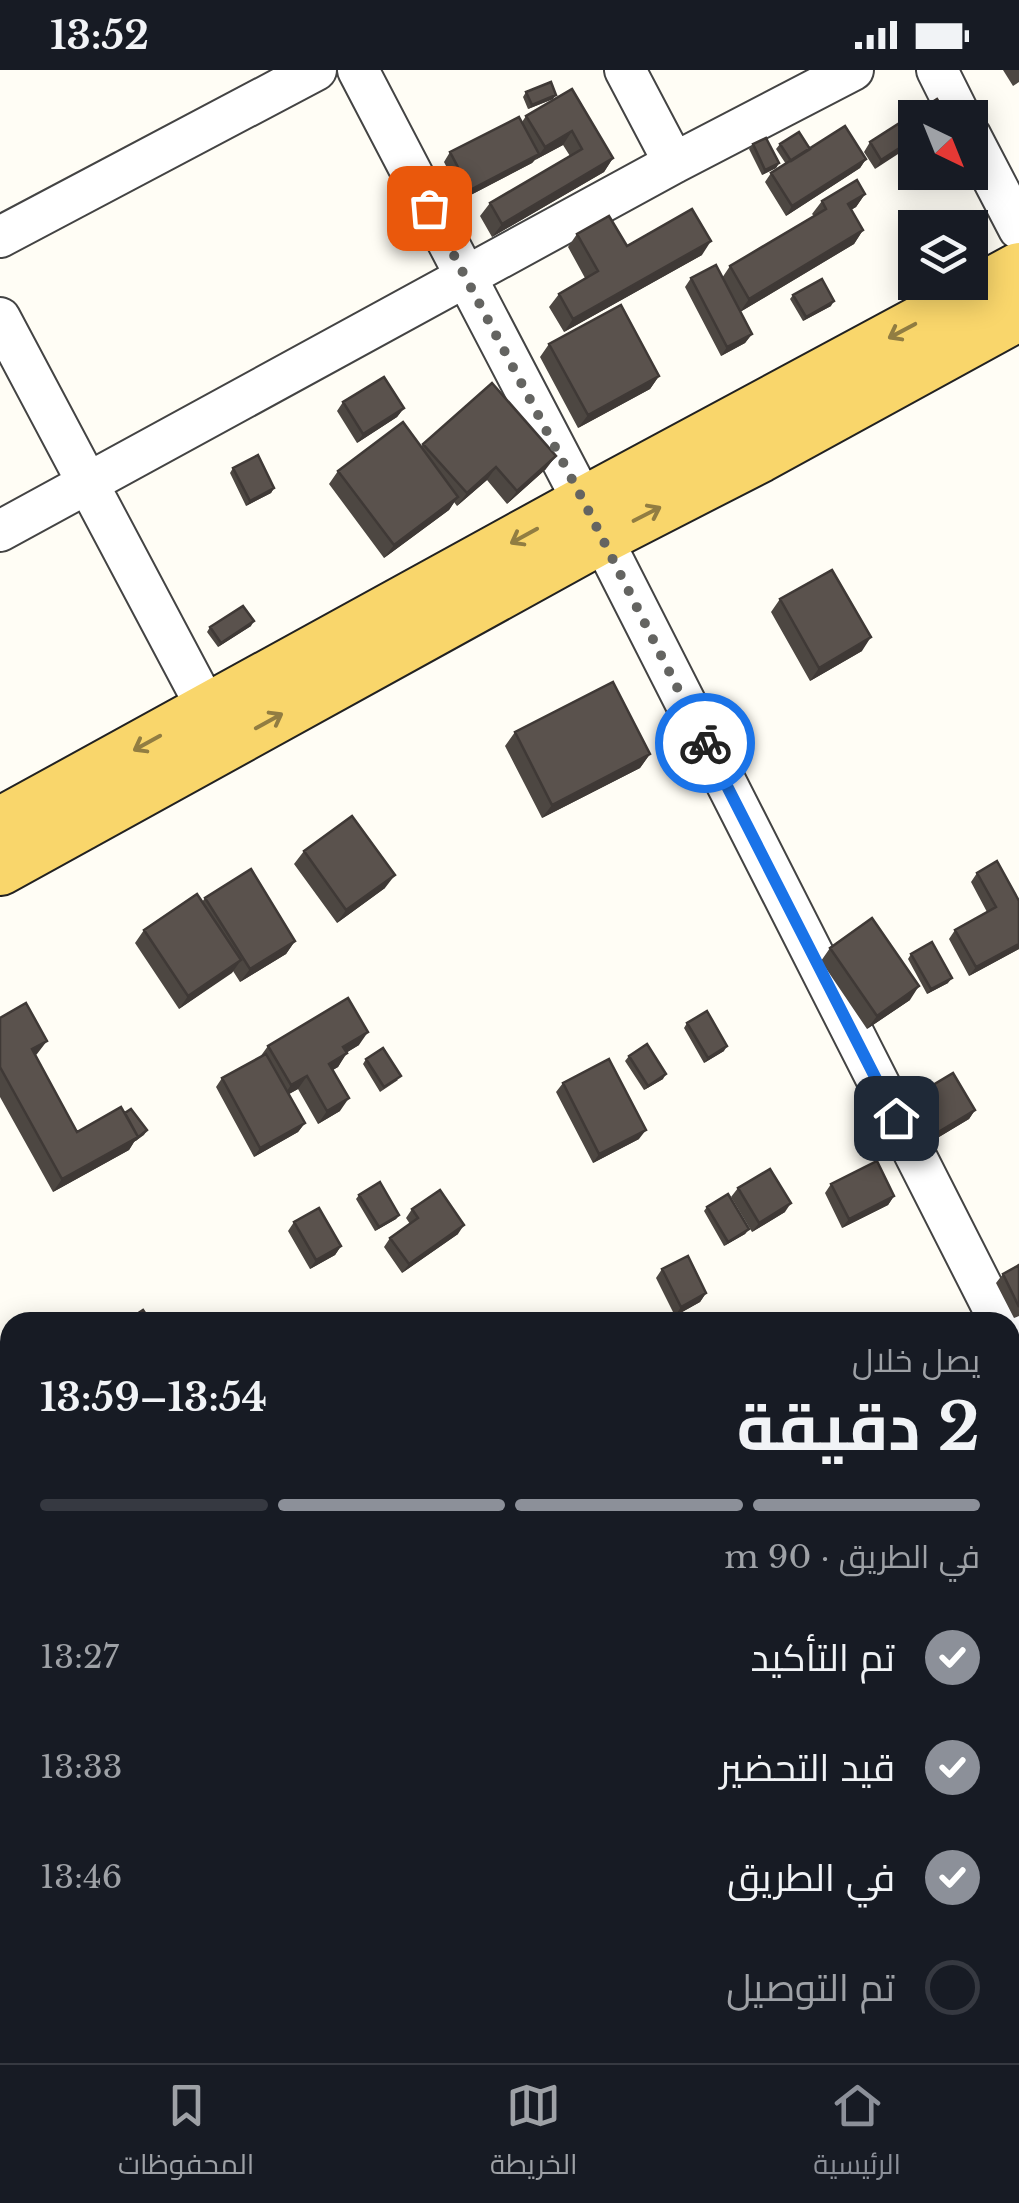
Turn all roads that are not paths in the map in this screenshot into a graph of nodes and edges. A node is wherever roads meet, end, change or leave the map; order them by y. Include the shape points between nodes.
1 (316, 70) edge
2 (358, 70) edge
3 (625, 70) edge
4 (853, 70) edge
5 (937, 70) edge
6 (952, 100) edge
7 (674, 163) junction
8 (988, 169) edge
9 (1019, 230) edge
10 (0, 238) edge
11 (1019, 268) edge
12 (465, 276) junction
13 (1019, 314) edge
14 (0, 318) edge
15 (88, 485) junction
16 (592, 520) junction
17 (0, 531) edge
18 (208, 710) junction
19 (0, 824) edge
20 (0, 869) edge
21 (995, 1312) edge

1 - 10 street
2 - 12 street
3 - 7 street
4 - 7 street
5 - 6 street
7 - 12 street
8 - 9 street
11 -> 16 main road
12 - 15 street
12 - 16 street
16 -> 13 main road via 760,456
14 - 15 street
15 - 17 street
15 - 18 street
16 -> 18 main road
20 -> 16 main road
16 - 21 street
18 -> 19 main road

